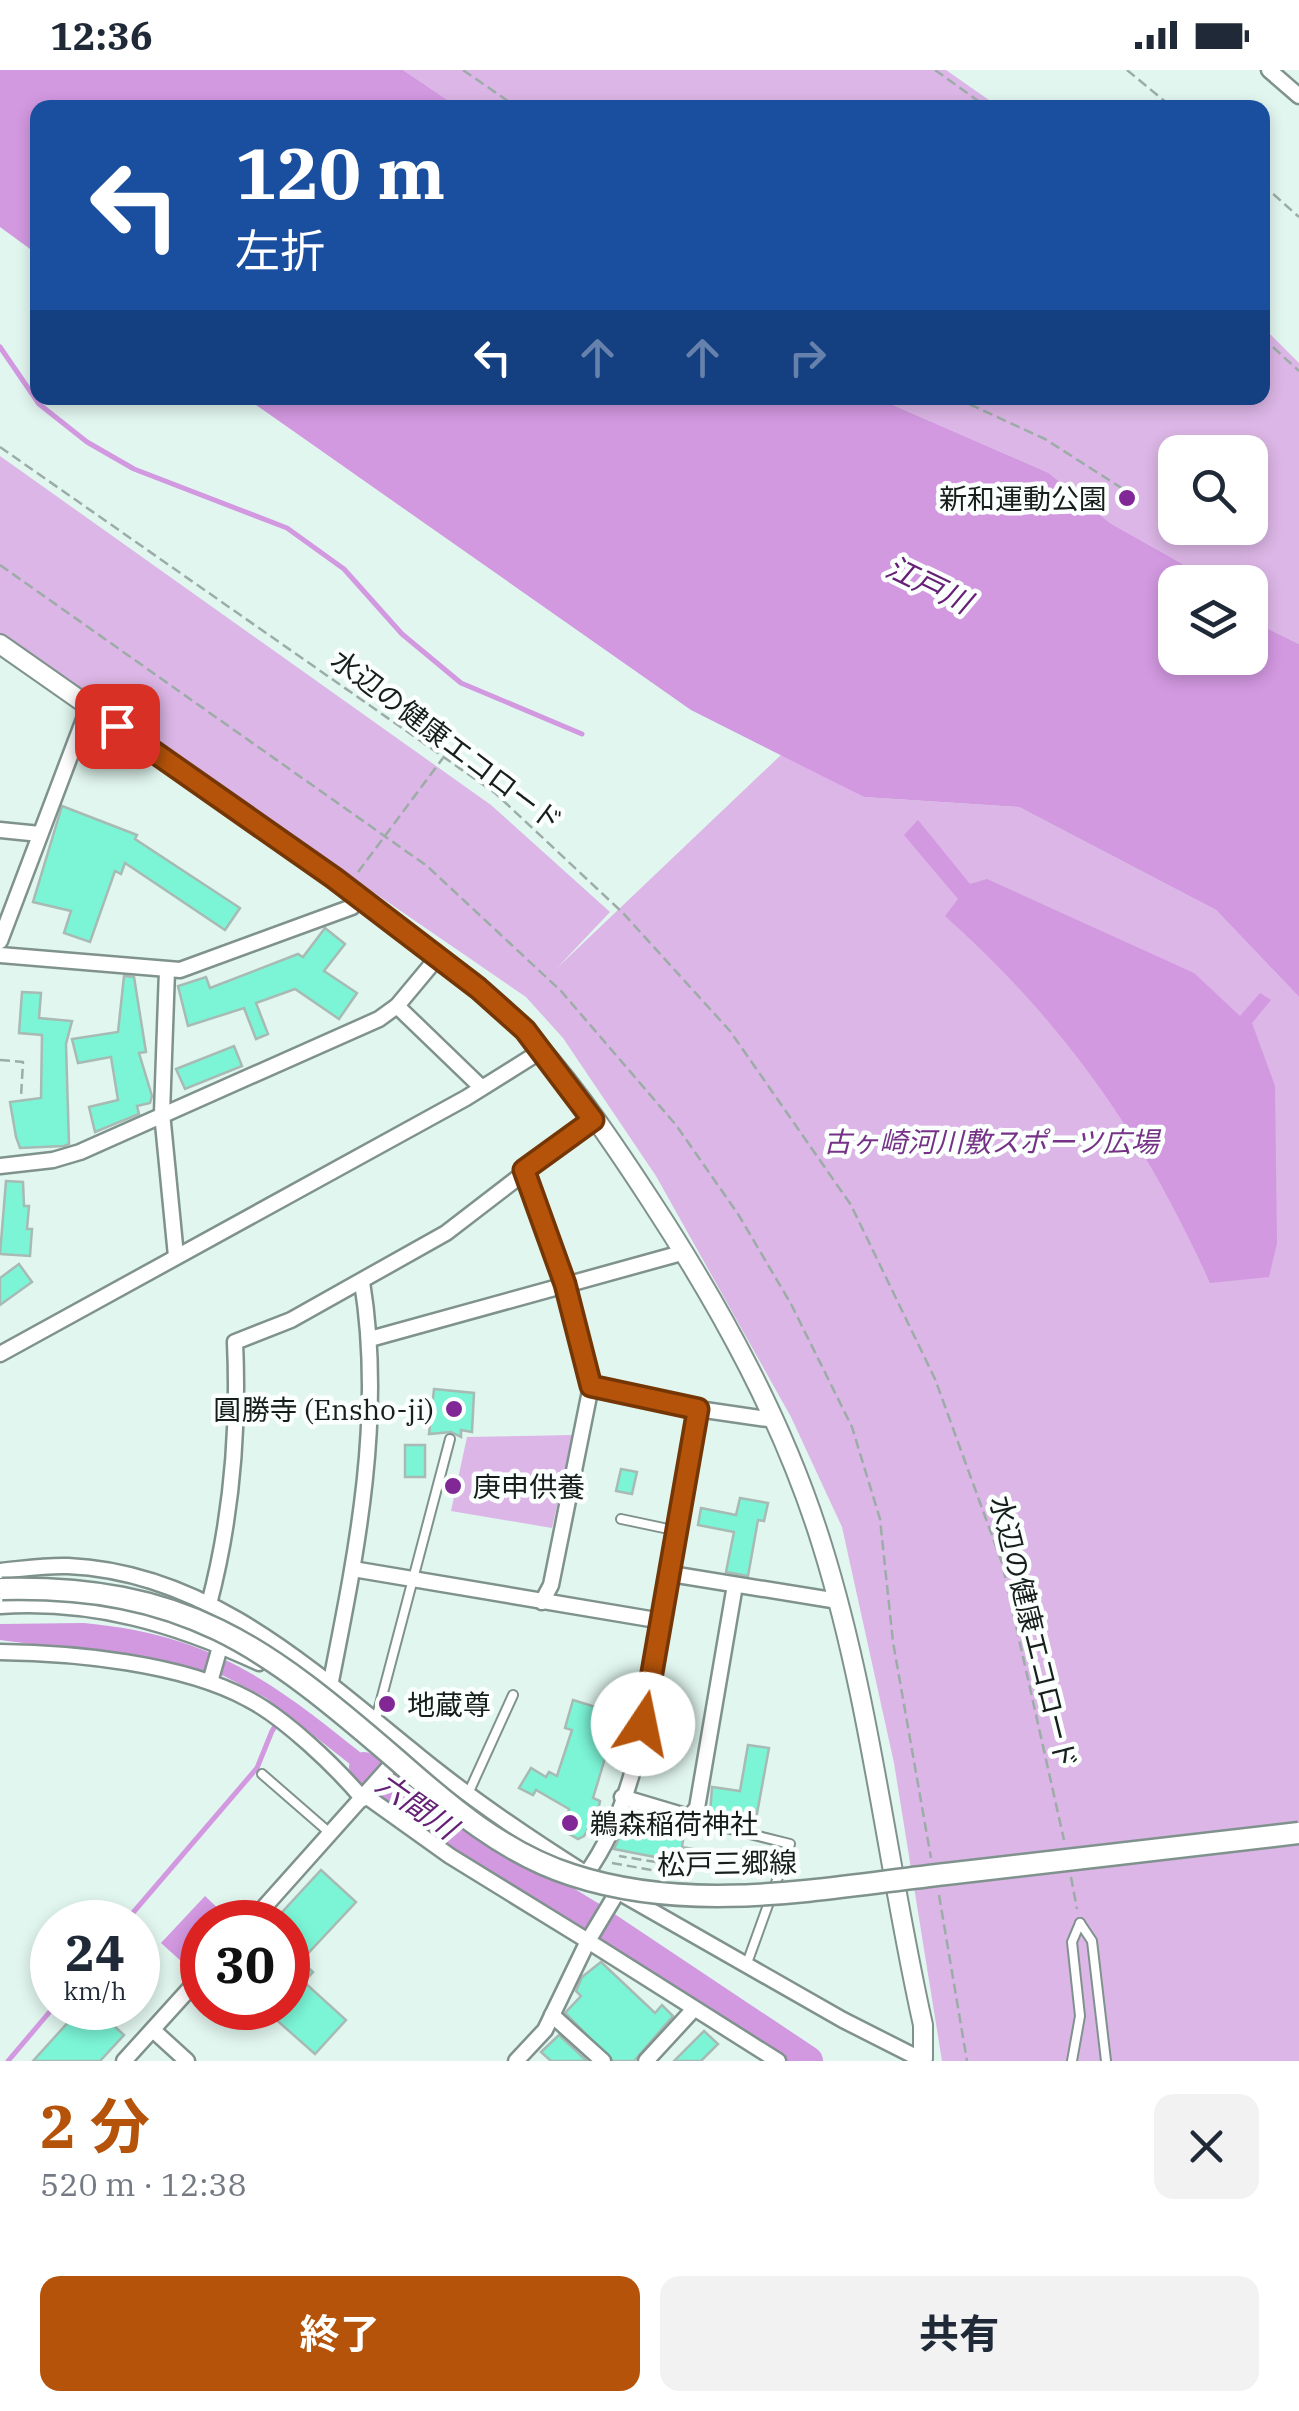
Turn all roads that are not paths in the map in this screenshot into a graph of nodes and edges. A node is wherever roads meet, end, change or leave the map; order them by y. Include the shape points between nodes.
1 (1270, 70) edge
2 (1299, 96) edge
3 (0, 644) edge
4 (89, 706) junction
5 (0, 830) edge
6 (40, 834) junction
7 (359, 897) junction
8 (0, 941) edge
9 (0, 955) edge
10 (438, 958) junction
11 (167, 970) junction
12 (397, 1006) junction
13 (541, 1051) junction
14 (481, 1087) junction
15 (162, 1113) junction
16 (593, 1120) junction
17 (0, 1166) edge
18 (524, 1170) junction
19 (685, 1252) junction
20 (176, 1256) junction
21 (362, 1282) junction
22 (565, 1284) junction
23 (370, 1340) junction
24 (0, 1354) edge
25 (591, 1386) junction
26 (698, 1409) junction
27 (774, 1420) junction
28 (450, 1439) dead end
29 (621, 1519) dead end
30 (678, 1530) junction
31 (353, 1569) junction
32 (671, 1574) junction
33 (414, 1579) junction
34 (735, 1585) junction
35 (1, 1588) edge
36 (838, 1601) junction
37 (542, 1602) junction
38 (209, 1604) junction
39 (231, 1616) junction
40 (662, 1621) junction
41 (220, 1645) junction
42 (0, 1652) edge
43 (324, 1676) junction
44 (210, 1682) junction
45 (513, 1696) dead end
46 (376, 1719) junction
47 (406, 1747) junction
48 (262, 1774) dead end
49 (467, 1796) junction
50 (622, 1797) junction
51 (365, 1798) junction
52 (693, 1813) junction
53 (331, 1834) junction
54 (1299, 1834) edge
55 (586, 1874) junction
56 (615, 1896) junction
57 (271, 1900) edge
58 (589, 1938) junction
59 (746, 1966) junction
60 (180, 1999) edge
61 (694, 2010) junction
62 (552, 2015) junction
63 (160, 2021) edge
64 (152, 2030) joint
65 (924, 2060) edge
66 (124, 2061) edge
67 (187, 2061) edge
68 (516, 2061) edge
69 (603, 2061) edge
70 (646, 2061) edge
71 (778, 2061) edge
72 (1072, 2061) edge
73 (1106, 2061) edge

1 - 2 street
3 - 4 street
4 - 6 street
4 - 7 street
5 - 6 street
6 - 8 street
7 - 10 street
7 - 11 street via 352,907
9 - 11 street
10 - 12 street
10 - 13 street
11 - 15 street
12 - 14 street
12 - 15 street
13 - 14 street
13 - 16 street
14 - 20 street
15 - 17 street via 80,1152
15 - 20 street
16 - 18 street
16 - 19 street
18 - 21 street via 446,1232
18 - 22 street
19 - 22 street
19 - 27 street
20 - 24 street
21 - 23 street
21 - 38 street via 235,1342 230,1505
22 - 23 street
22 - 25 street
23 - 31 street via 366,1488
25 - 26 street
25 - 37 street via 551,1585
26 - 27 street
26 - 30 street
27 - 36 street
28 - 33 lane
29 - 30 lane
30 - 32 street
31 - 33 street
31 - 43 street
32 - 34 street
32 - 40 street
33 - 37 street
33 - 46 lane
34 - 36 street
34 - 52 street
35 - 38 street via 68,1566 120,1574
35 - 41 street via 122,1612
35 - 54 main road, 松戸三郷線, bridge via 119,1594 231,1634 310,1685 493,1836 568,1874 632,1890 761,1895
36 - 65 street via 877,1772
37 - 40 street
38 - 39 street
39 - 41 street
39 - 43 street
40 - 50 street
41 - 43 street via 284,1672
41 - 44 street
42 - 44 street via 115,1662
43 - 46 street
44 - 51 street via 248,1698
45 - 49 lane
46 - 47 street
47 - 49 street
47 - 51 street
48 - 53 lane
49 - 55 street
50 - 52 street
50 - 55 street via 606,1846
51 - 53 street
51 - 58 street
52 - 59 lane via 702,1822 790,1844
53 - 57 street
55 - 56 street
56 - 58 street
56 - 59 street
58 - 61 street
58 - 62 street
59 - 65 street
60 - 63 street
61 - 70 street
61 - 71 street
62 - 68 street
62 - 69 street
64 - 66 street
64 - 67 street
72 - 73 lane via 1080,2016 1072,1942 1080,1923 1092,1941

